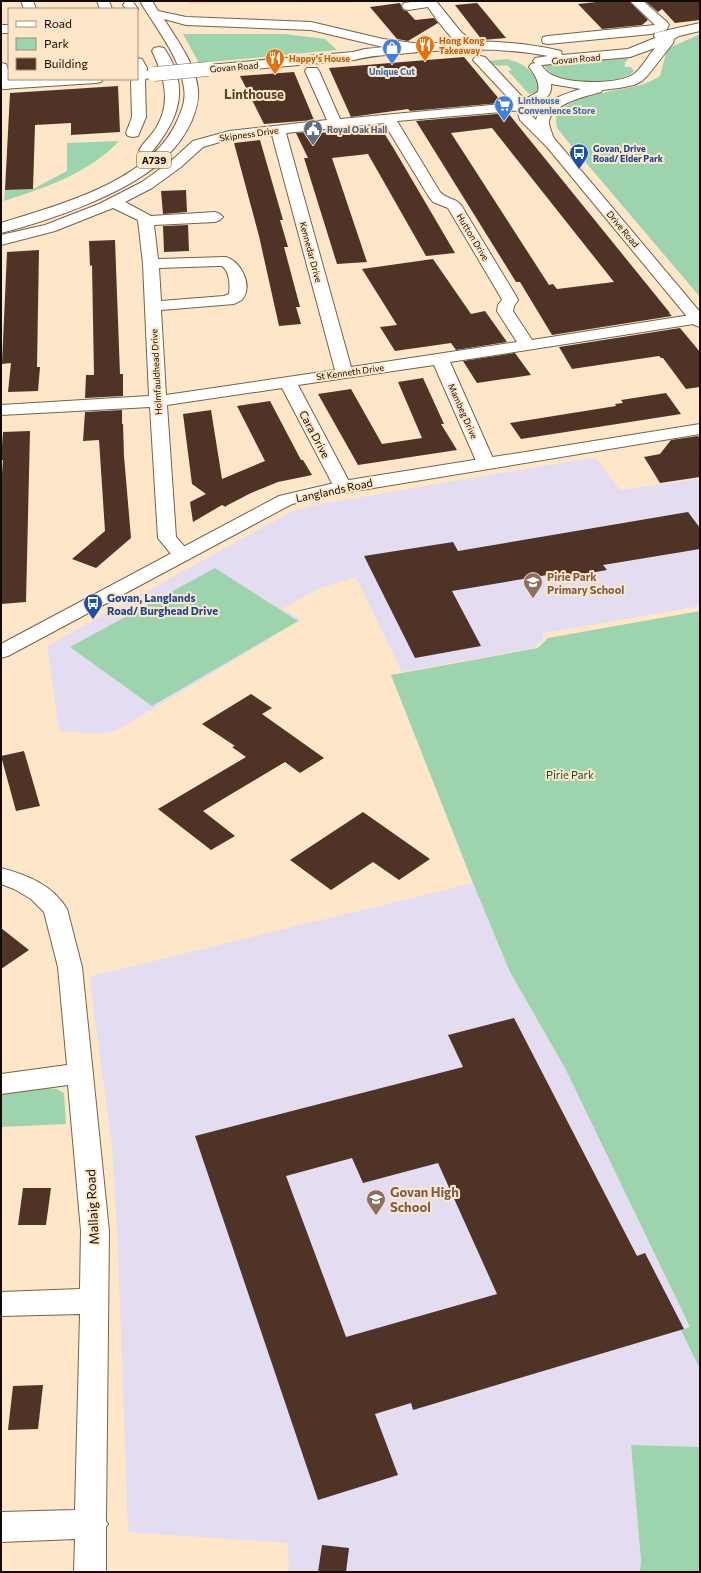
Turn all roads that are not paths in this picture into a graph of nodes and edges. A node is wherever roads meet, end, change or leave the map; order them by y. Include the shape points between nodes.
1 (636, 1) edge
2 (408, 6) dead end
3 (700, 27) edge
4 (674, 33) junction
5 (580, 37) junction
6 (152, 40) dead end
7 (548, 40) dead end
8 (625, 47) junction
9 (421, 48) junction
10 (639, 50) junction
11 (591, 51) junction
12 (556, 54) junction
13 (354, 56) junction
14 (478, 57) junction
15 (651, 60) junction
16 (535, 61) junction
17 (508, 68) dead end
18 (312, 71) dead end
19 (142, 72) edge
20 (542, 75) junction
21 (611, 85) junction
22 (522, 106) junction
23 (548, 109) junction
24 (388, 118) junction
25 (335, 123) junction
26 (278, 130) junction
27 (133, 133) dead end
28 (546, 137) junction
29 (114, 202) junction
30 (215, 217) dead end
31 (1, 218) edge
32 (146, 221) junction
33 (1, 228) edge
34 (1, 240) edge
35 (151, 264) junction
36 (153, 306) junction
37 (699, 320) edge
38 (527, 345) junction
39 (440, 359) junction
40 (344, 373) junction
41 (288, 382) junction
42 (158, 401) junction
43 (1, 410) edge
44 (700, 428) edge
45 (486, 463) junction
46 (343, 487) junction
47 (182, 555) junction
48 (1, 652) edge
49 (1, 876) edge
50 (81, 1072) junction
51 (1, 1084) edge
52 (94, 1301) junction
53 (1, 1304) edge
54 (92, 1524) junction
55 (1, 1528) edge
56 (90, 1572) edge

1 - 5 street, Govan Road via 663,25 661,28
2 - 14 street, Drive Road via 431,3
3 - 4 street, Govan Road
4 - 8 street, Govan Road
4 - 10 street, Govan Road
4 - 15 street
5 - 7 street, Govan Road
5 - 11 street, Govan Road
6 - 31 street, A739 via 166,65 173,95 168,120 159,135 129,164 83,190
8 - 10 street
8 - 11 street
9 - 13 street, Govan Road
9 - 14 street, Govan Road
9 - 33 street, A739 via 383,44 310,26 186,21 149,8 190,82 192,92 186,119 176,136 162,153 130,178 74,205
10 - 15 street via 648,54
10 - 16 street, Govan Road via 624,54
11 - 12 street
12 - 14 street, Govan Road via 503,45
12 - 16 street
13 - 14 street, Govan Road
13 - 19 street, Govan Road, bridge
14 - 16 street, Govan Road
14 - 17 street
14 - 22 street, Drive Road
15 - 21 street via 644,73 636,79
16 - 20 street via 535,66
18 - 25 street
19 - 27 street via 138,82 139,117
20 - 21 street via 559,82
20 - 22 street via 546,90
21 - 23 street via 558,102
22 - 23 street
22 - 24 street, Skipness Drive
22 - 28 street, Drive Road via 525,117
23 - 28 street via 542,122
24 - 25 street, Skipness Drive
24 - 38 street, Hutton Drive via 434,194 438,199 454,205 508,296 510,300 505,311
25 - 26 street, Skipness Drive
26 - 29 street, Skipness Drive via 229,135 198,144 147,185
26 - 40 street, Kennedar Drive
28 - 37 street, Drive Road
29 - 32 street via 145,218
29 - 34 street, Skipness Drive via 50,228
30 - 32 street
32 - 35 street, Holmfauldhead Drive
35 - 36 street, Holmfauldhead Drive
35 - 36 street via 228,262 235,269 238,290 237,296 228,301
36 - 42 street, Holmfauldhead Drive
37 - 38 street, St Kenneth Drive
38 - 39 street, St Kenneth Drive
39 - 40 street, St Kenneth Drive
39 - 45 street, Mambeg Drive
40 - 41 street, St Kenneth Drive
41 - 42 street, St Kenneth Drive
41 - 46 street, Cara Drive
42 - 43 street, St Kenneth Drive
42 - 47 street, Holmfauldhead Drive via 167,538
44 - 45 street, Langlands Road
45 - 46 street, Langlands Road
46 - 47 street, Langlands Road via 286,500
47 - 48 street, Langlands Road
49 - 50 street, Mallaig Road via 22,883 55,909 70,967
50 - 51 street
50 - 52 street, Mallaig Road via 96,1231
52 - 53 street
52 - 54 street, Mallaig Road
54 - 55 street
54 - 56 street, Mallaig Road

